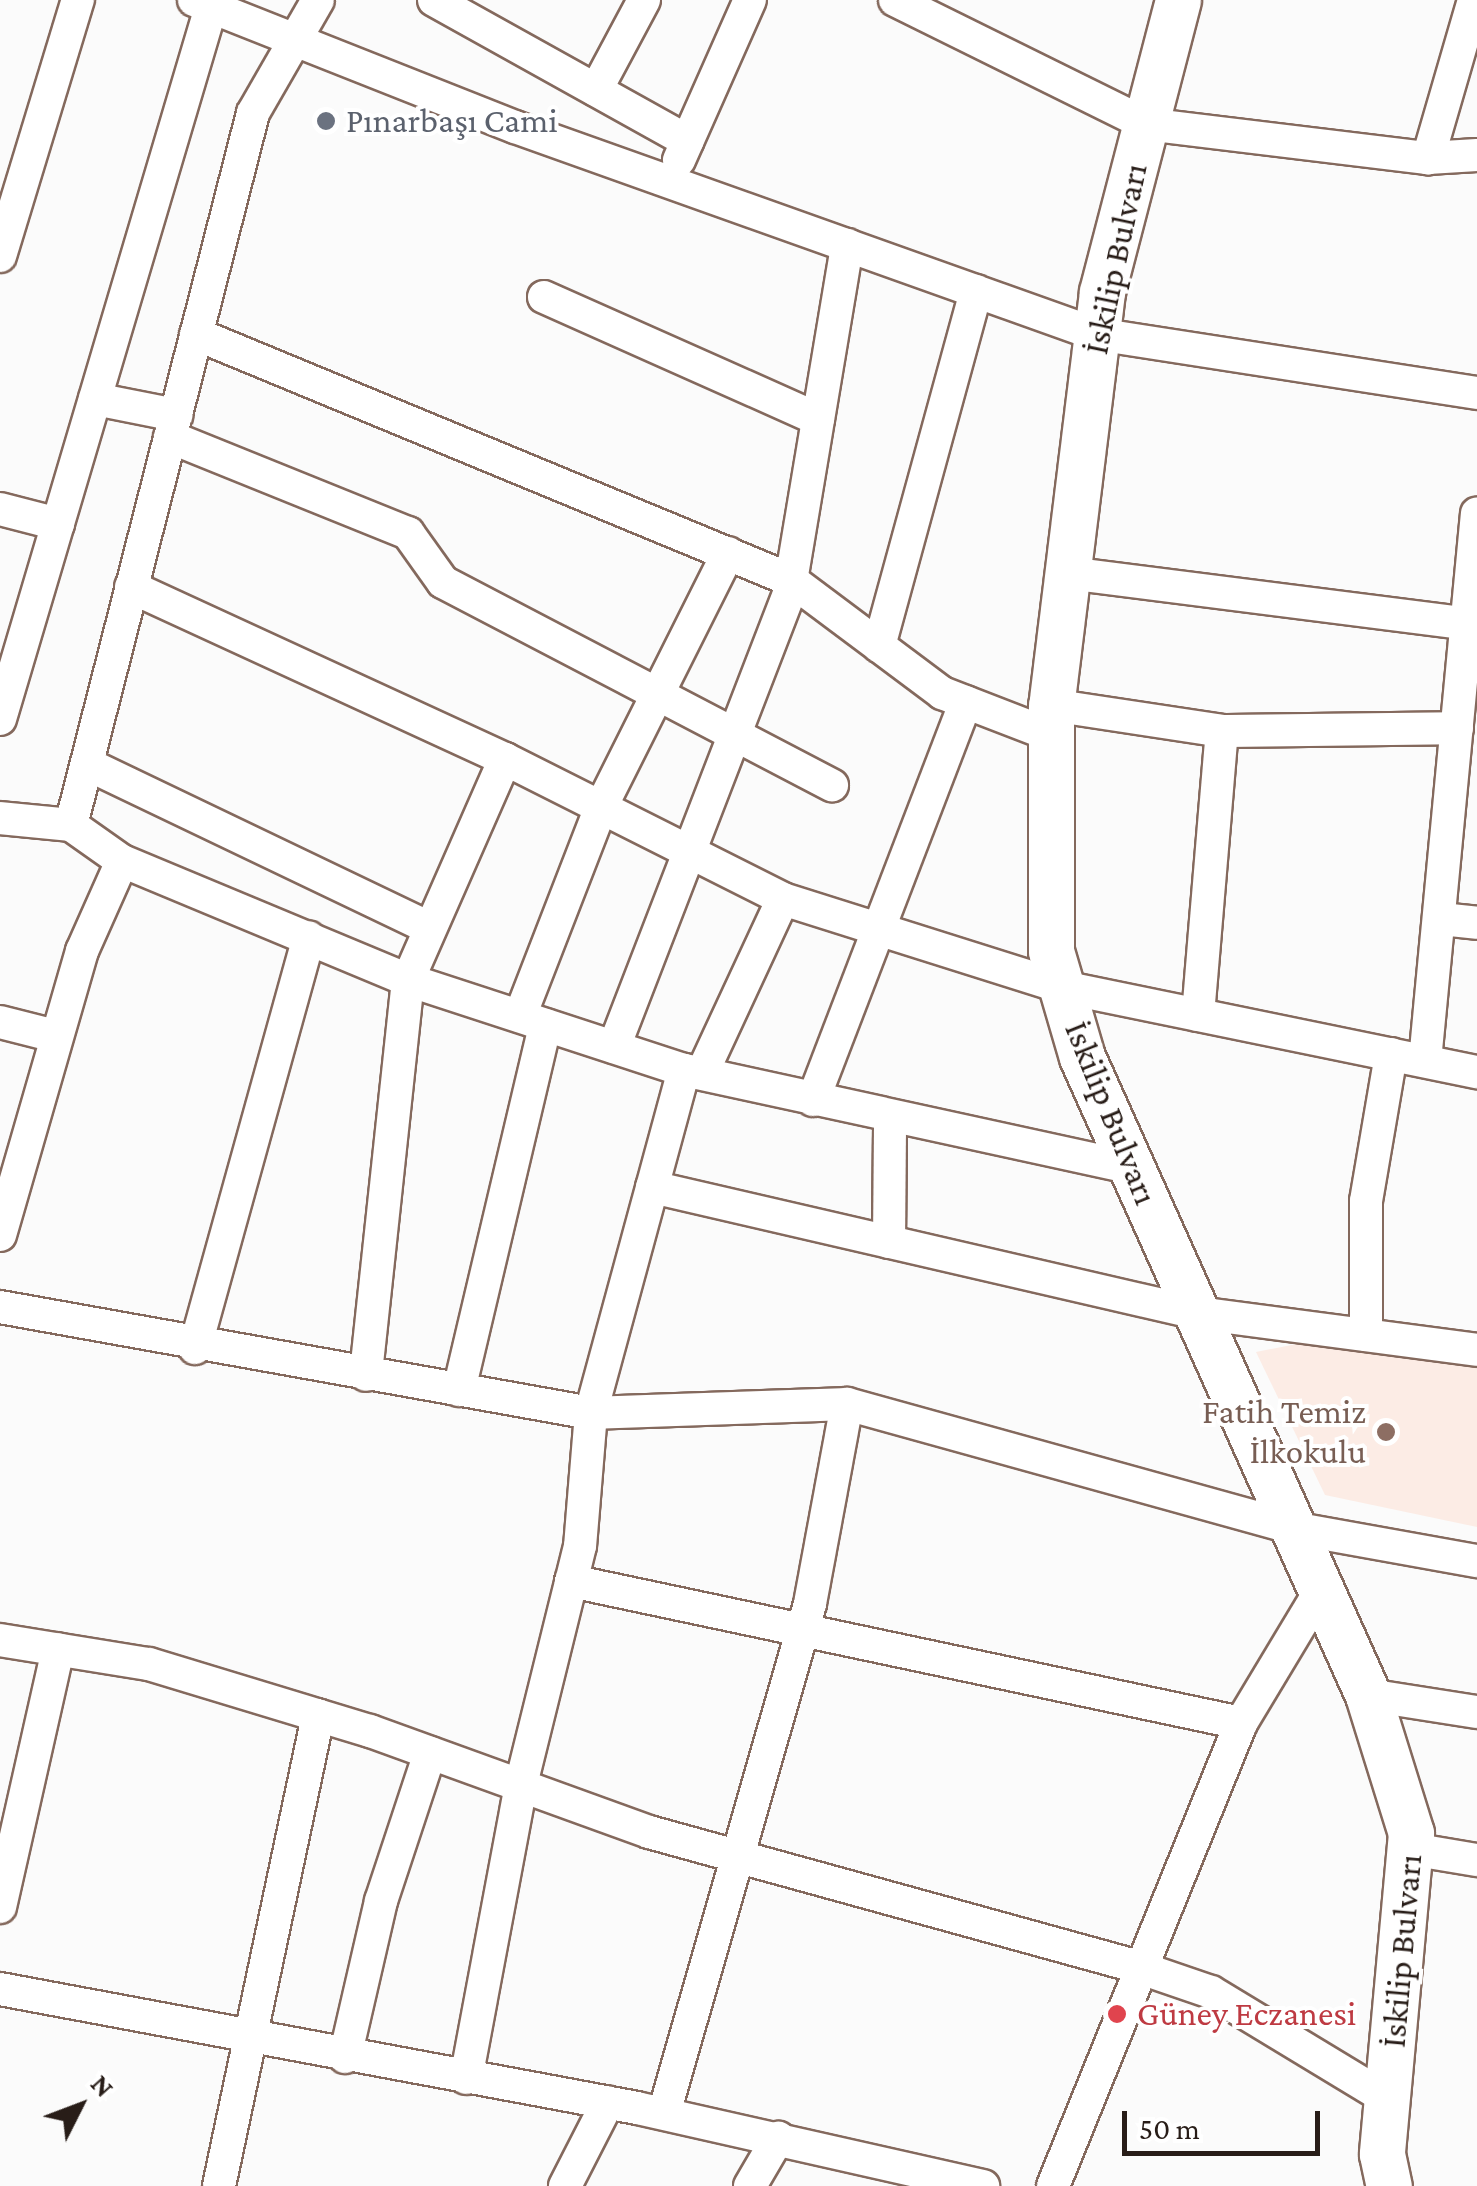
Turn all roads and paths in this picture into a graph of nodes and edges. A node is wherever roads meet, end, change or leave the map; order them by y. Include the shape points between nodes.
1 (78, 0) edge
2 (318, 0) edge
3 (434, 0) edge
4 (644, 0) edge
5 (750, 0) edge
6 (894, 0) edge
7 (1178, 0) edge
8 (1474, 0) edge
9 (202, 3) edge
10 (477, 10) edge
11 (294, 39) junction
12 (596, 90) junction
13 (1146, 124) junction
14 (687, 141) junction
15 (1477, 156) edge
16 (1428, 158) junction
17 (669, 182) junction
18 (8, 203) edge
19 (847, 245) junction
20 (0, 256) edge
21 (976, 291) junction
22 (544, 296) dead end
23 (196, 334) junction
24 (1096, 334) junction
25 (1477, 393) edge
26 (95, 400) junction
27 (818, 419) junction
28 (173, 426) junction
29 (0, 509) edge
30 (1477, 513) edge
31 (58, 524) junction
32 (728, 553) junction
33 (1067, 573) junction
34 (792, 580) junction
35 (131, 587) junction
36 (1472, 624) edge
37 (879, 646) junction
38 (660, 695) junction
39 (966, 702) junction
40 (0, 719) edge
41 (1051, 720) junction
42 (1458, 728) junction
43 (1222, 731) junction
44 (738, 736) junction
45 (505, 759) junction
46 (87, 764) junction
47 (832, 785) dead end
48 (601, 807) junction
49 (0, 818) edge
50 (72, 825) junction
51 (688, 851) junction
52 (122, 861) junction
53 (783, 898) junction
54 (1440, 918) junction
55 (1477, 923) edge
56 (430, 928) junction
57 (876, 928) junction
58 (308, 938) junction
59 (408, 980) junction
60 (1062, 987) junction
61 (1198, 1015) junction
62 (532, 1020) junction
63 (0, 1022) edge
64 (55, 1036) junction
65 (614, 1047) junction
66 (1391, 1054) junction
67 (1425, 1062) junction
68 (694, 1070) junction
69 (1477, 1072) edge
70 (813, 1100) junction
71 (890, 1120) junction
72 (1132, 1168) junction
73 (652, 1187) junction
74 (0, 1235) edge
75 (889, 1242) junction
76 (0, 1306) edge
77 (1196, 1313) junction
78 (1366, 1335) junction
79 (195, 1348) junction
80 (1477, 1350) edge
81 (366, 1375) junction
82 (459, 1390) junction
83 (846, 1404) junction
84 (592, 1413) junction
85 (1293, 1528) junction
86 (1477, 1561) edge
87 (571, 1582) junction
88 (1320, 1590) junction
89 (801, 1635) junction
90 (0, 1640) edge
91 (58, 1649) junction
92 (1368, 1696) junction
93 (1477, 1712) edge
94 (318, 1715) junction
95 (1241, 1723) junction
96 (430, 1753) junction
97 (520, 1785) junction
98 (1411, 1850) junction
99 (740, 1856) junction
100 (1477, 1860) edge
101 (0, 1906) edge
102 (1135, 1966) junction
103 (0, 1989) edge
104 (244, 2040) junction
105 (346, 2057) junction
106 (466, 2078) junction
107 (1388, 2100) junction
108 (608, 2102) junction
109 (664, 2113) junction
110 (778, 2138) junction
111 (219, 2186) edge
112 (565, 2186) edge
113 (750, 2186) edge
114 (984, 2186) edge
115 (1053, 2186) edge
116 (1389, 2186) edge

1 - 18 street
2 - 11 street
3 - 10 street
4 - 12 street
5 - 14 street
6 - 13 street
7 - 13 main road, İskilip Bulvarı
8 - 16 street
9 - 11 street
9 - 26 street
10 - 12 street
11 - 17 street
11 - 23 street via 252,113
12 - 14 street
13 - 16 street
13 - 24 main road, İskilip Bulvarı
14 - 17 street
15 - 16 street
17 - 19 street
18 - 20 street
19 - 21 street
19 - 27 street
21 - 24 street
21 - 37 street
22 - 27 street
23 - 28 street
23 - 32 street
24 - 25 street
24 - 33 main road, İskilip Bulvarı
26 - 28 street
26 - 31 street
27 - 34 street
28 - 35 street
28 - 38 street via 408,533 442,582
29 - 31 street
30 - 36 street
31 - 40 street
32 - 34 street
32 - 38 street
33 - 36 street
33 - 41 main road, İskilip Bulvarı
34 - 37 street
34 - 44 street
35 - 45 street
35 - 46 street
36 - 42 street
37 - 39 street
38 - 44 street
38 - 48 street
39 - 41 street
39 - 57 street
41 - 43 street
41 - 60 main road, İskilip Bulvarı via 1051,951
42 - 43 street
42 - 54 street
43 - 61 street
44 - 47 street
44 - 51 street
45 - 48 street
45 - 56 street
46 - 50 street
46 - 56 street
48 - 51 street
48 - 62 street
49 - 50 street
50 - 52 street
51 - 53 street
51 - 65 street
52 - 58 street
52 - 64 street
53 - 57 street
53 - 68 street
54 - 55 street
54 - 67 street
56 - 59 street
57 - 60 street
57 - 70 street
58 - 59 street
58 - 79 street
59 - 62 street
59 - 81 street
60 - 61 street
60 - 72 main road, İskilip Bulvarı
61 - 66 street
62 - 65 street
62 - 82 street
63 - 64 street
64 - 74 street
65 - 68 street
66 - 67 street
66 - 78 street via 1366,1201
67 - 69 street
68 - 70 street
68 - 73 street
70 - 71 street
71 - 72 street
71 - 75 street
72 - 77 main road, İskilip Bulvarı
73 - 75 street
73 - 84 street
75 - 77 street
76 - 79 street
77 - 78 street
77 - 85 main road, İskilip Bulvarı
78 - 80 street
79 - 81 street
81 - 82 street
82 - 84 street
83 - 84 street
83 - 85 street
83 - 89 street
84 - 87 street
85 - 86 street
85 - 88 main road, İskilip Bulvarı
87 - 89 street
87 - 97 street
88 - 92 main road, İskilip Bulvarı
88 - 95 street
89 - 95 street
89 - 99 street
90 - 91 street
91 - 94 street via 148,1664
91 - 101 street
92 - 93 street
92 - 98 main road, İskilip Bulvarı
94 - 96 street
94 - 104 street
95 - 102 street
96 - 97 street
96 - 105 street via 381,1902
97 - 99 street
97 - 106 street
98 - 100 street
98 - 107 main road, İskilip Bulvarı
99 - 102 street
99 - 109 street
102 - 107 street via 1211,1992
102 - 115 street
103 - 104 street
104 - 105 street
104 - 111 street
105 - 106 street
106 - 108 street
107 - 116 main road, İskilip Bulvarı via 1382,2154
108 - 109 street
108 - 112 street
109 - 110 street
110 - 113 street
110 - 114 street

